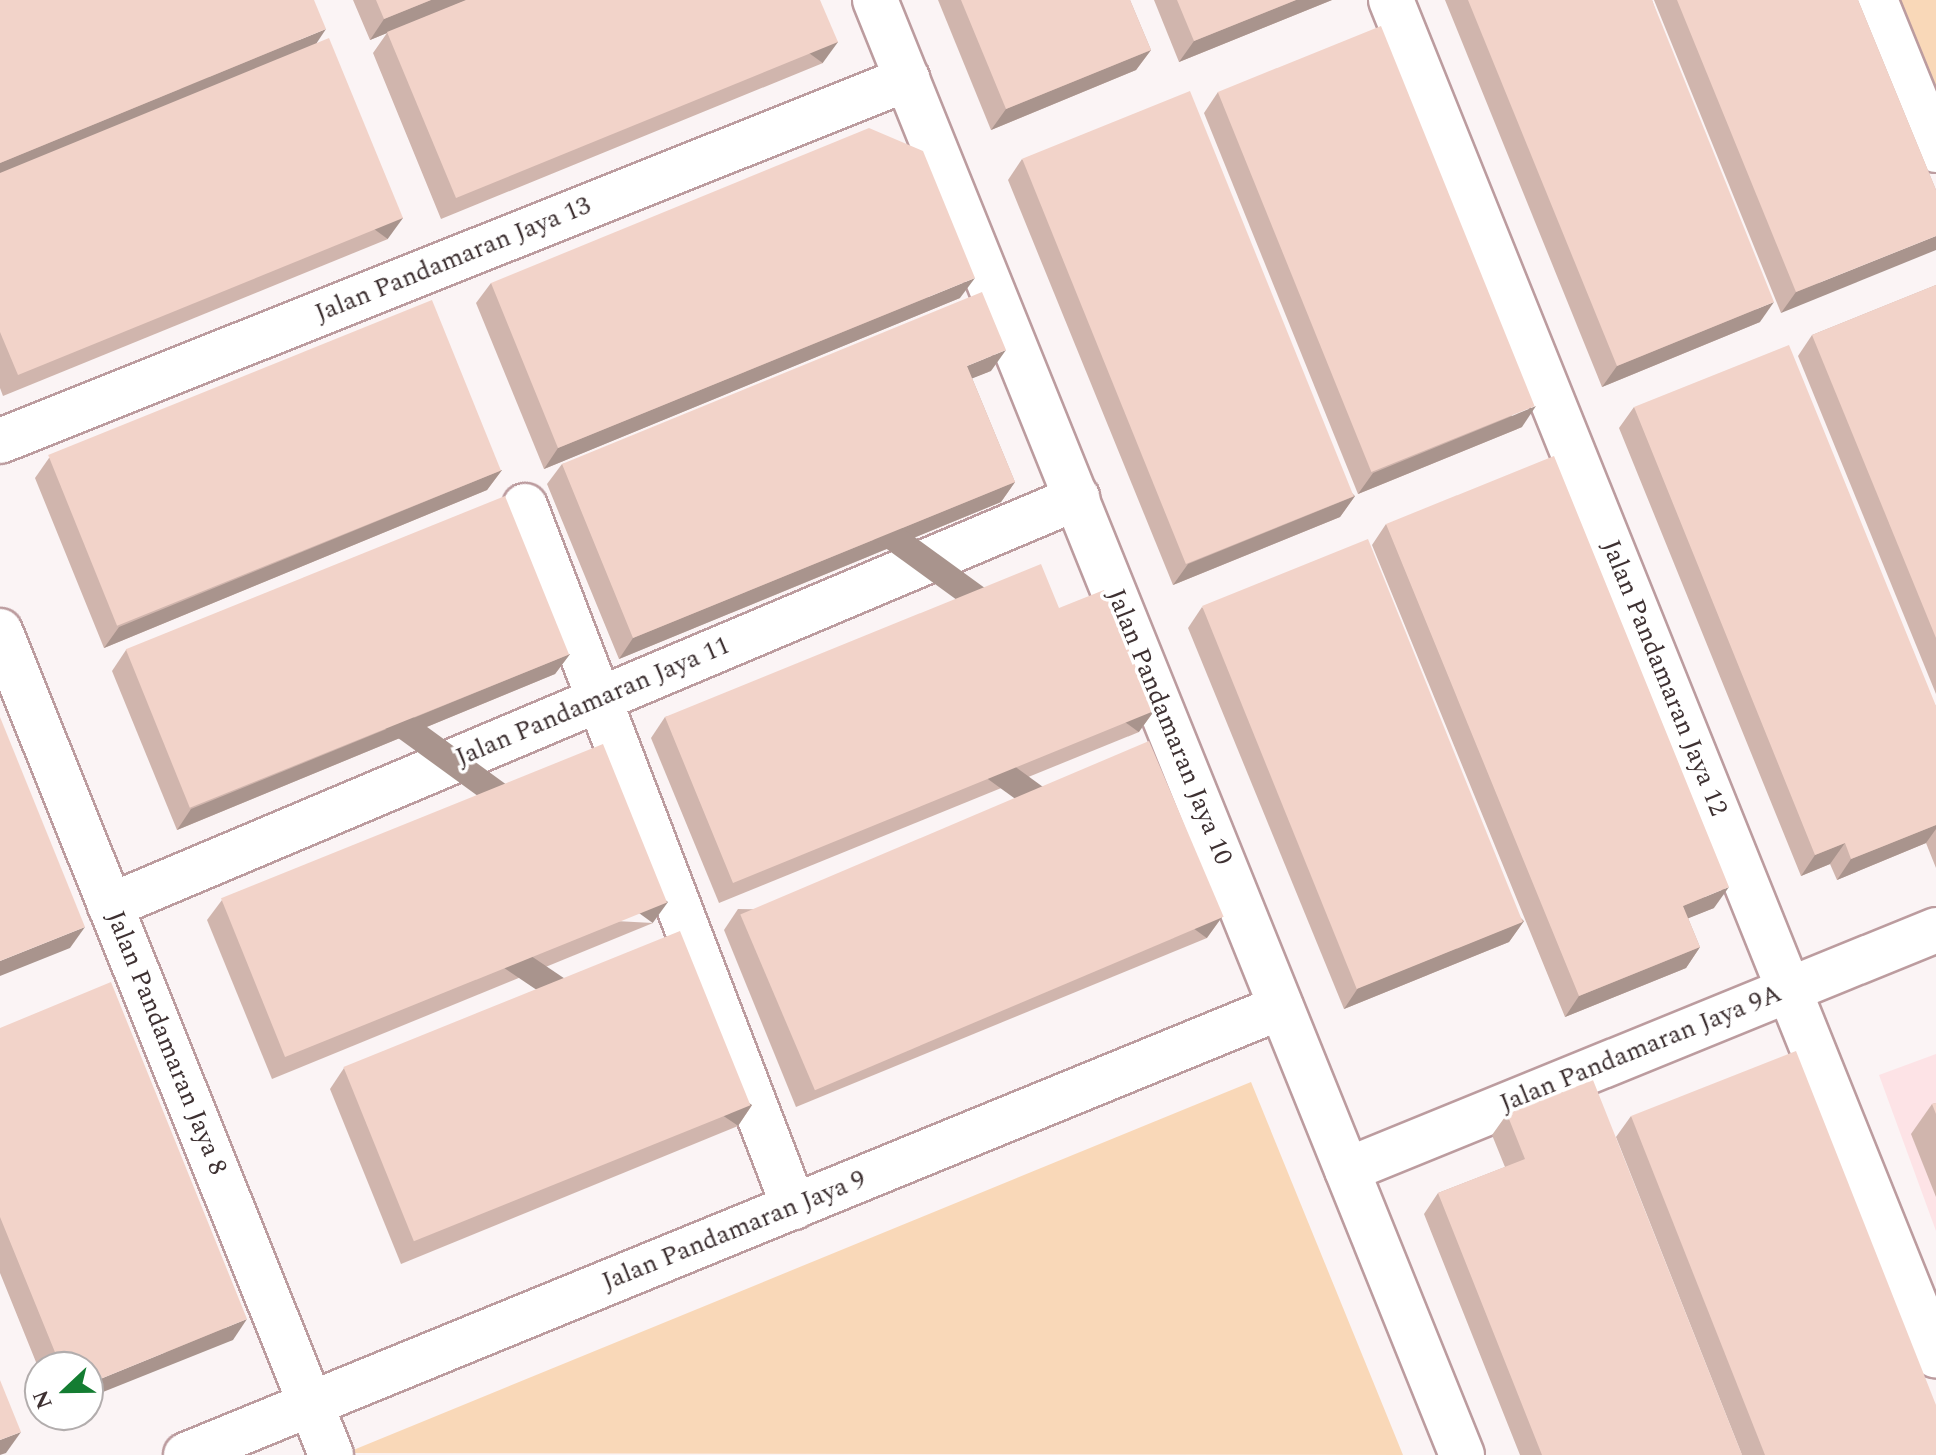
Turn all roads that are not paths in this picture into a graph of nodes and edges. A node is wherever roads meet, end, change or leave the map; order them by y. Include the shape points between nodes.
1 (875, 0) edge
2 (1391, 0) edge
3 (1875, 0) edge
4 (907, 79) junction
5 (1936, 150) edge
6 (0, 441) edge
7 (1077, 498) junction
8 (525, 506) dead end
9 (0, 631) edge
10 (598, 700) junction
11 (110, 906) junction
12 (1936, 930) edge
13 (1789, 989) junction
14 (1281, 1007) junction
15 (1347, 1170) junction
16 (794, 1207) junction
17 (1936, 1356) edge
18 (311, 1404) junction
19 (186, 1455) edge
20 (331, 1455) edge
21 (1462, 1455) edge

1 - 4 street, Jalan Pandamaran Jaya 10
2 - 13 street, Jalan Pandamaran Jaya 12
3 - 5 street
4 - 6 street, Jalan Pandamaran Jaya 13
4 - 7 street, Jalan Pandamaran Jaya 10
7 - 10 street, Jalan Pandamaran Jaya 11
7 - 14 street, Jalan Pandamaran Jaya 10
8 - 10 street
9 - 11 street, Jalan Pandamaran Jaya 8
10 - 11 street, Jalan Pandamaran Jaya 11
10 - 16 street
11 - 18 street, Jalan Pandamaran Jaya 8
12 - 13 street, Jalan Pandamaran Jaya 9A
13 - 15 street, Jalan Pandamaran Jaya 9A
13 - 17 street, Jalan Pandamaran Jaya 12
14 - 15 street, Jalan Pandamaran Jaya 10
14 - 16 street, Jalan Pandamaran Jaya 9
15 - 21 street, Jalan Pandamaran Jaya 10
16 - 18 street, Jalan Pandamaran Jaya 9
18 - 19 street, Jalan Pandamaran Jaya 9
18 - 20 street, Jalan Pandamaran Jaya 8

